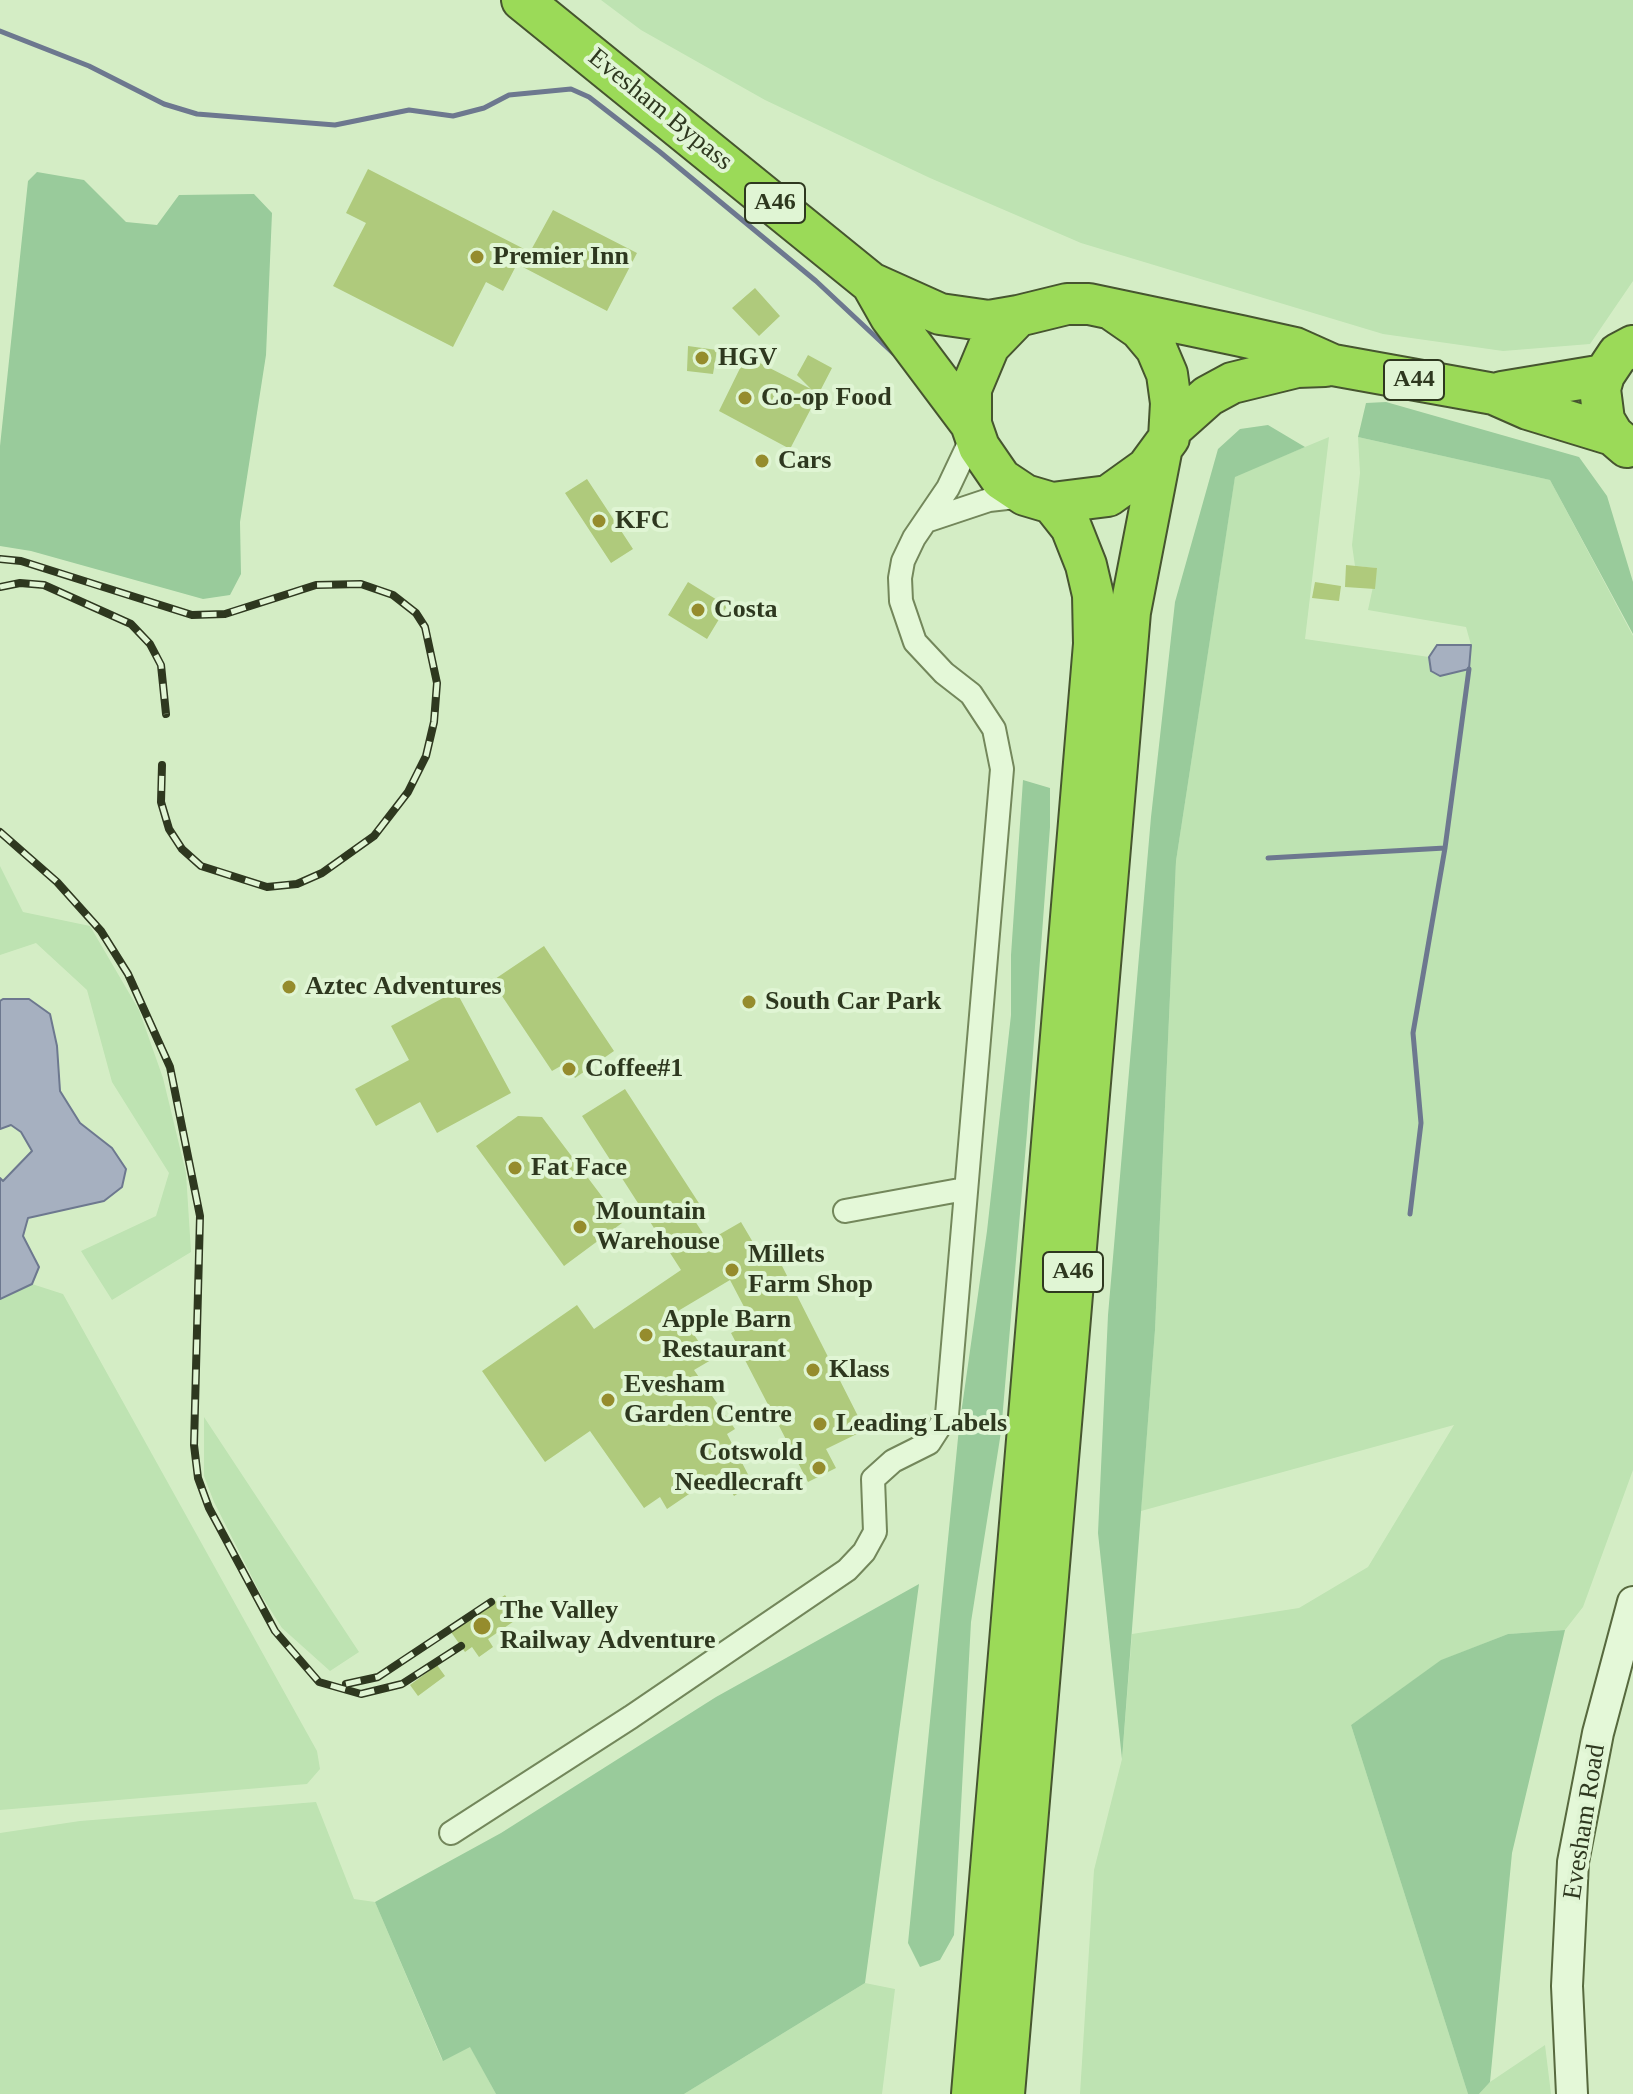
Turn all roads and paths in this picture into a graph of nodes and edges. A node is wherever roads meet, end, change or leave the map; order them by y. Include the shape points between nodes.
1 (522, 0) edge
2 (832, 250) junction
3 (871, 283) junction
4 (1114, 311) junction
5 (1018, 316) junction
6 (1174, 321) junction
7 (1633, 346) edge
8 (1333, 365) junction
9 (1604, 375) junction
10 (1494, 394) junction
11 (973, 429) junction
12 (1166, 441) junction
13 (1627, 452) edge
14 (1038, 499) junction
15 (929, 520) junction
16 (965, 1189) junction
17 (845, 1211) dead end
18 (1633, 1602) edge
19 (451, 1833) dead end
20 (972, 2094) edge
21 (1004, 2094) edge
22 (1572, 2094) edge

1 - 2 highway, Evesham Bypass / A46
2 - 3 highway, Evesham Bypass / A46
2 - 6 highway via 861,255 900,282 947,300 991,302 1041,286 1083,282
3 - 5 highway, Evesham Bypass / A46 via 940,314 989,321
3 - 11 highway, Evesham Bypass / A46
4 - 5 highway via 1067,304
4 - 6 highway, A44
4 - 12 highway via 1156,348 1167,374
5 - 11 highway via 978,366 971,389
6 - 8 highway, A44 via 1295,348
7 - 9 highway via 1618,354
8 - 10 highway, A44
8 - 12 highway, A44 via 1297,367 1232,383 1208,396
9 - 10 highway, A44
9 - 13 highway via 1600,404
10 - 13 highway, A44
11 - 14 highway via 1001,479
11 - 15 street
12 - 14 highway via 1133,481 1108,496
12 - 21 highway, A46 via 1147,509 1128,627
14 - 15 street via 989,500
14 - 20 highway, A46 via 1071,527 1086,565 1094,644
15 - 16 street via 903,561 901,601 915,642 971,694 994,729 1002,769
16 - 17 street
16 - 19 street via 947,1415 929,1443 893,1461 873,1479 875,1532 864,1552 827,1585
18 - 22 main road, Evesham Road via 1598,1733 1573,1862 1567,1986

